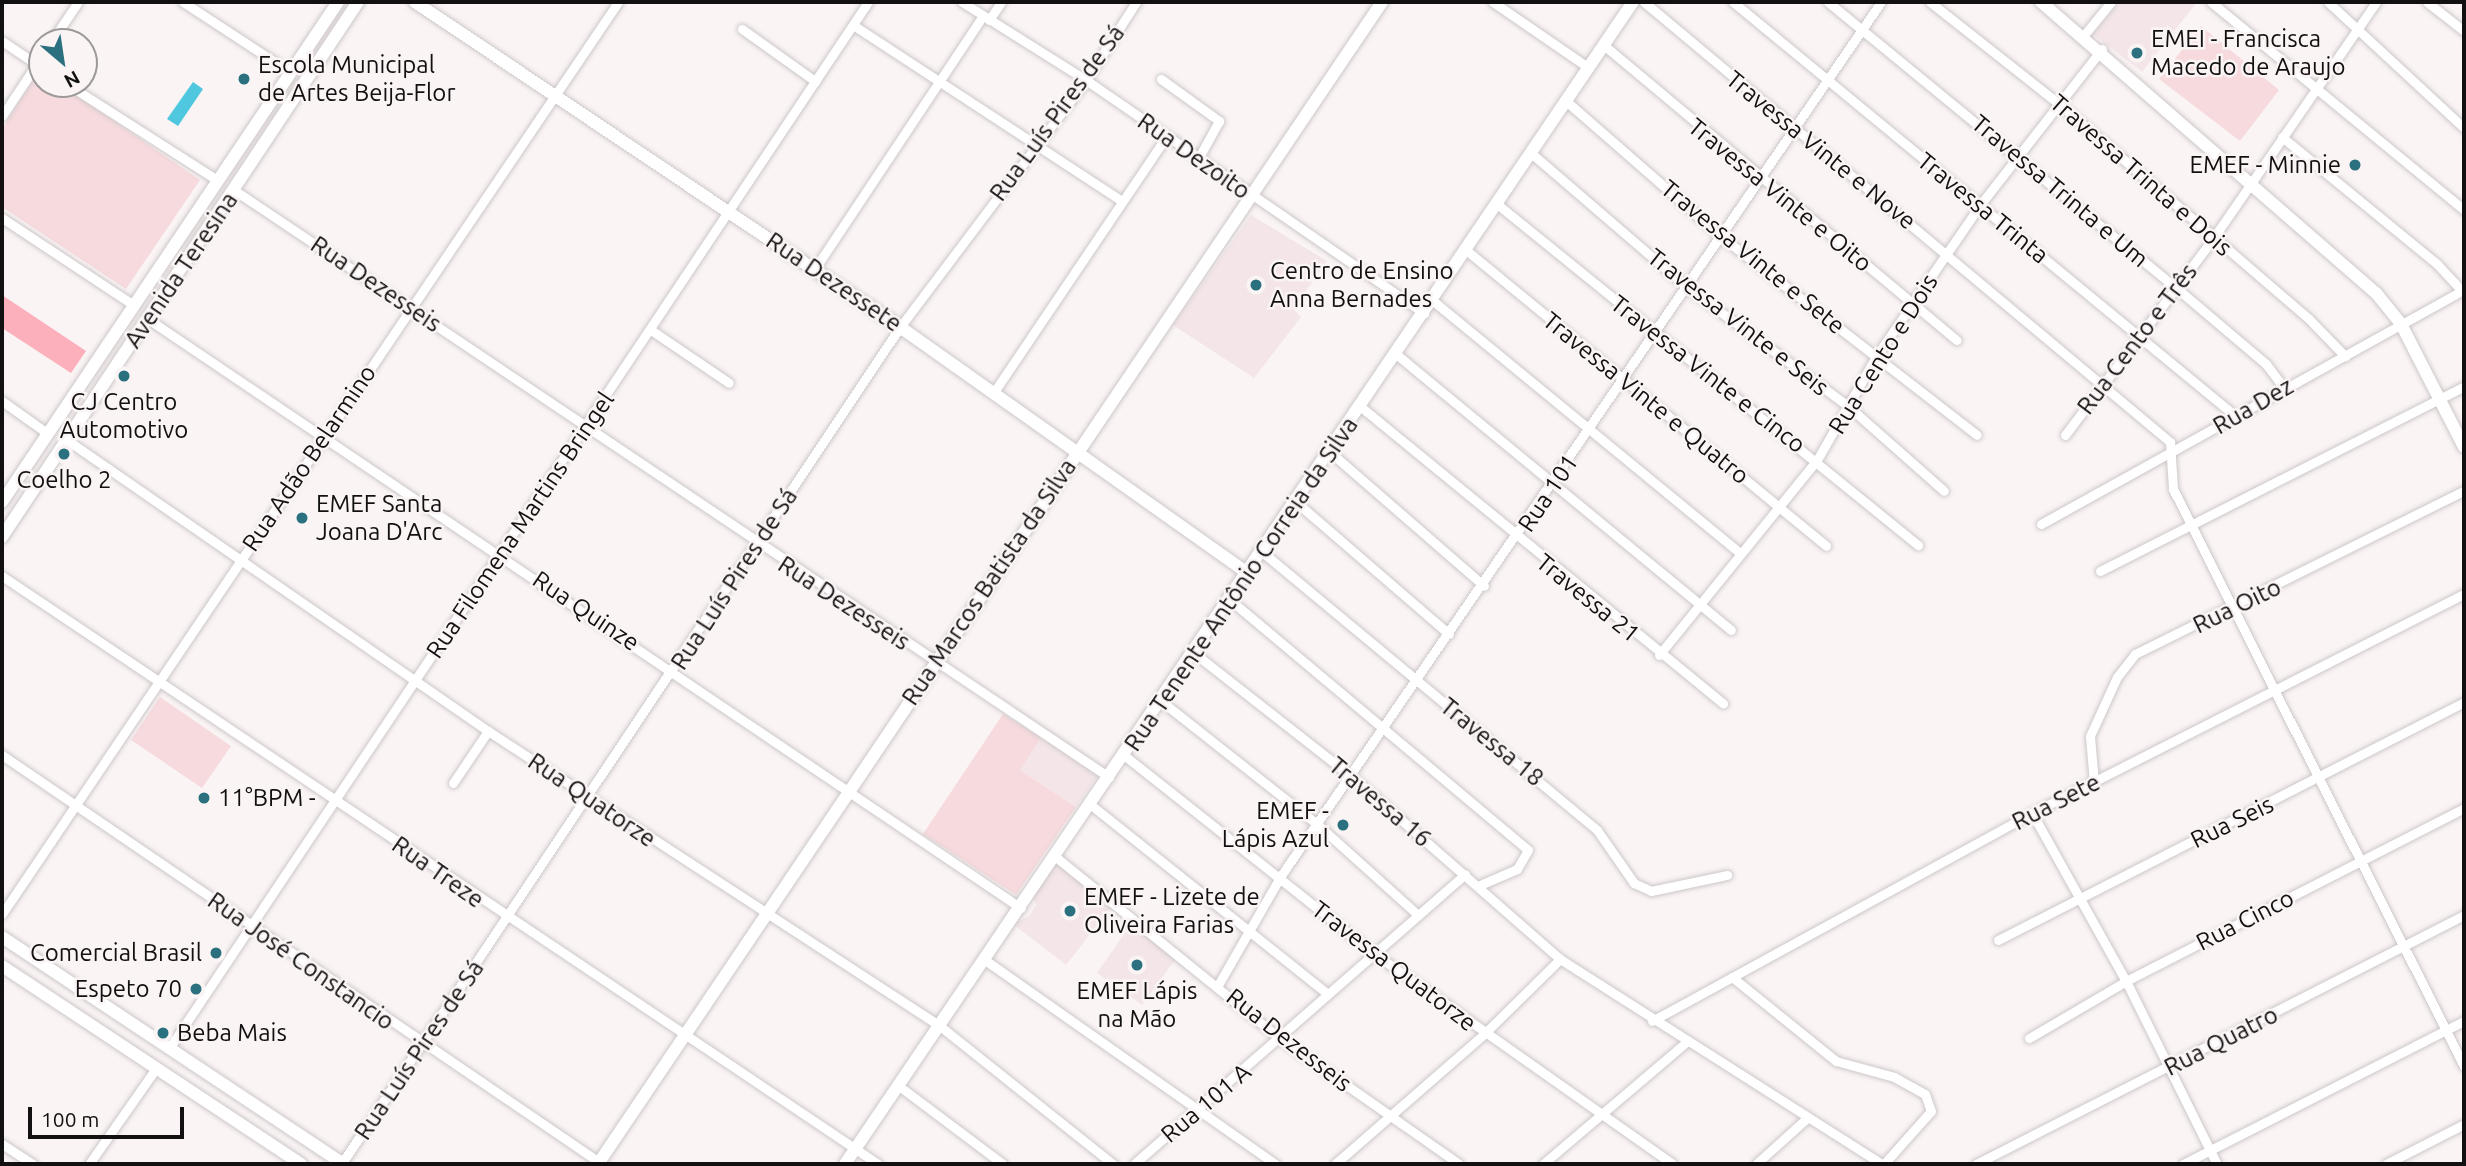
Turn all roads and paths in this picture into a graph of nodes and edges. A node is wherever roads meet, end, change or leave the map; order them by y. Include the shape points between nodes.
1 (78, 2) edge
2 (183, 2) edge
3 (338, 2) edge
4 (358, 2) edge
5 (415, 2) edge
6 (618, 2) edge
7 (867, 2) edge
8 (962, 2) edge
9 (1001, 2) edge
10 (1136, 2) edge
11 (1382, 2) edge
12 (1493, 2) edge
13 (1633, 2) edge
14 (1644, 2) edge
15 (1733, 2) edge
16 (1828, 2) edge
17 (1881, 2) edge
18 (1930, 2) edge
19 (2042, 2) edge
20 (2111, 2) edge
21 (2211, 2) edge
22 (2328, 2) edge
23 (2376, 2) edge
24 (2427, 2) edge
25 (986, 18) junction
26 (853, 24) junction
27 (60, 28) edge
28 (2359, 28) junction
29 (742, 29) dead end
30 (1861, 29) junction
31 (2464, 31) edge
32 (2084, 35) junction
33 (2, 41) edge
34 (1606, 47) junction
35 (2102, 49) junction
36 (28, 55) edge
37 (1588, 68) junction
38 (290, 72) junction
39 (28, 79) edge
40 (1161, 79) dead end
41 (1086, 80) junction
42 (1825, 80) junction
43 (815, 81) junction
44 (937, 82) junction
45 (2316, 89) junction
46 (89, 98) edge
47 (554, 99) junction
48 (1566, 101) junction
49 (2059, 104) junction
50 (2, 116) edge
51 (1795, 128) junction
52 (2464, 128) edge
53 (2282, 136) junction
54 (1166, 137) junction
55 (1039, 142) junction
56 (1531, 153) junction
57 (2018, 154) junction
58 (1198, 159) junction
59 (1764, 179) junction
60 (217, 180) junction
61 (2249, 183) junction
62 (234, 190) junction
63 (1252, 197) junction
64 (1122, 201) junction
65 (1497, 204) junction
66 (1980, 205) junction
67 (2464, 210) edge
68 (730, 212) junction
69 (2, 218) edge
70 (1723, 237) junction
71 (2214, 237) junction
72 (1466, 250) junction
73 (1948, 252) junction
74 (814, 270) junction
75 (2174, 286) junction
76 (1688, 288) junction
77 (2463, 290) edge
78 (1433, 300) junction
79 (132, 304) junction
80 (1912, 304) junction
81 (411, 306) junction
82 (1424, 313) junction
83 (148, 319) junction
84 (2401, 324) junction
85 (900, 327) junction
86 (651, 330) junction
87 (2138, 332) junction
88 (1656, 334) junction
89 (1957, 340) dead end
90 (1396, 354) junction
91 (1877, 355) junction
92 (2345, 356) junction
93 (95, 359) junction
94 (113, 371) junction
95 (1623, 382) junction
96 (729, 383) dead end
97 (2103, 386) junction
98 (2464, 386) edge
99 (2284, 388) junction
100 (994, 392) junction
101 (2440, 399) junction
102 (2, 401) edge
103 (1361, 407) junction
104 (1848, 407) junction
105 (2234, 414) junction
106 (589, 424) junction
107 (1590, 429) junction
108 (47, 433) junction
109 (1977, 435) dead end
110 (2065, 435) dead end
111 (324, 436) junction
112 (67, 440) junction
113 (2464, 447) edge
114 (1078, 452) junction
115 (1330, 452) junction
116 (2174, 454) junction
117 (1817, 460) junction
118 (1553, 486) junction
119 (1944, 491) dead end
120 (2464, 491) edge
121 (2, 502) edge
122 (1296, 502) junction
123 (1779, 506) junction
124 (2192, 523) junction
125 (2042, 524) dead end
126 (2, 537) edge
127 (1517, 539) junction
128 (755, 544) junction
129 (1918, 545) dead end
130 (1826, 546) dead end
131 (1261, 551) junction
132 (1739, 552) junction
133 (501, 554) junction
134 (241, 559) junction
135 (2101, 571) dead end
136 (1247, 573) junction
137 (2, 576) edge
138 (1484, 586) junction
139 (2464, 594) edge
140 (1229, 599) junction
141 (1698, 606) junction
142 (2234, 609) junction
143 (1731, 630) dead end
144 (1449, 634) junction
145 (1194, 653) junction
146 (1659, 655) junction
147 (933, 662) junction
148 (674, 672) junction
149 (417, 678) junction
150 (1418, 681) junction
151 (158, 684) junction
152 (2275, 693) junction
153 (1161, 701) junction
154 (2464, 702) edge
155 (1723, 703) dead end
156 (1382, 728) junction
157 (488, 731) junction
158 (2, 755) edge
159 (1125, 756) junction
160 (1351, 776) junction
161 (1109, 777) junction
162 (2319, 779) junction
163 (453, 783) dead end
164 (2094, 783) junction
165 (848, 791) junction
166 (588, 795) junction
167 (335, 801) junction
168 (77, 805) junction
169 (1091, 805) junction
170 (2464, 808) edge
171 (2032, 813) junction
172 (1317, 824) junction
173 (1056, 858) junction
174 (2358, 862) junction
175 (1465, 874) junction
176 (1727, 875) dead end
177 (1280, 877) junction
178 (1480, 885) junction
179 (2080, 898) junction
180 (1020, 908) junction
181 (2, 914) edge
182 (766, 914) junction
183 (1418, 915) junction
184 (2464, 915) edge
185 (509, 921) junction
186 (248, 924) junction
187 (1247, 930) junction
188 (2, 937) edge
189 (1998, 940) dead end
190 (2403, 947) junction
191 (1372, 952) junction
192 (1560, 959) junction
193 (985, 960) junction
194 (2, 966) edge
195 (1732, 977) junction
196 (2126, 981) junction
197 (1218, 985) junction
198 (1328, 993) junction
199 (1652, 1021) junction
200 (2464, 1021) edge
201 (940, 1026) junction
202 (2446, 1031) junction
203 (1484, 1034) junction
204 (683, 1037) junction
205 (2029, 1038) dead end
206 (1282, 1040) junction
207 (1685, 1043) junction
208 (422, 1045) junction
209 (170, 1048) junction
210 (2464, 1066) edge
211 (157, 1067) junction
212 (2168, 1068) junction
213 (899, 1086) junction
214 (1197, 1109) junction
215 (1605, 1116) junction
216 (1391, 1117) junction
217 (1806, 1119) junction
218 (2464, 1124) edge
219 (296, 1132) junction
220 (2, 1144) edge
221 (856, 1148) junction
222 (2210, 1151) junction
223 (284, 1153) junction
224 (343, 1163) edge
225 (600, 1163) edge
226 (33, 1164) edge
227 (89, 1164) edge
228 (300, 1164) edge
229 (845, 1164) edge
230 (878, 1164) edge
231 (1003, 1164) edge
232 (1113, 1164) edge
233 (1134, 1164) edge
234 (1275, 1164) edge
235 (1335, 1164) edge
236 (1459, 1164) edge
237 (1544, 1164) edge
238 (1672, 1164) edge
239 (1756, 1164) edge
240 (1883, 1164) edge
241 (1976, 1164) edge
242 (2183, 1164) edge
243 (2217, 1164) edge
244 (2386, 1164) edge

1 - 27 street
2 - 38 street
3 - 38 main road, Avenida Teresina
4 - 62 main road, Avenida Teresina
5 - 47 main road, Rua Dezessete
6 - 47 street, Rua Adão Belarmino
7 - 26 street, Rua Filomena Martins Bringel
8 - 25 street, Rua Dezoito
9 - 25 street
10 - 41 street, Rua Luís Pires de Sá
11 - 63 main road, Rua Marcos Batista da Silva
12 - 37 street
13 - 34 main road, Rua Tenente Antônio Correia da Silva
14 - 51 street, Travessa Vinte e Nove
15 - 42 street, Travessa Trinta
16 - 30 street, Travessa Trinta e Um
17 - 30 street, Rua 101
18 - 49 street, Travessa Trinta e Dois
19 - 32 main road
20 - 32 street
21 - 45 street
22 - 28 street
23 - 28 street, Rua Cento e Três
24 - 31 street
25 - 41 street, Rua Dezoito
25 - 44 street
26 - 43 street, Rua Filomena Martins Bringel
26 - 44 street
28 - 45 street, Rua Cento e Três
28 - 52 street
29 - 43 street
30 - 42 street, Rua 101
30 - 57 street, Travessa Trinta e Um
32 - 35 main road
33 - 36 street
34 - 37 main road, Rua Tenente Antônio Correia da Silva
34 - 59 street, Travessa Vinte e Oito
35 - 49 street, Rua Cento e Dois
35 - 61 main road
37 - 48 main road, Rua Tenente Antônio Correia da Silva
38 - 60 main road, Avenida Teresina
39 - 50 street
40 - 58 street via 1219,121
41 - 54 street, Rua Dezoito
41 - 55 street, Rua Luís Pires de Sá
42 - 51 street, Rua 101
42 - 66 street, Travessa Trinta
43 - 68 street, Rua Filomena Martins Bringel
44 - 55 street
44 - 74 street
45 - 53 street, Rua Cento e Três
45 - 67 street
46 - 60 street
47 - 68 main road, Rua Dezessete
47 - 81 street, Rua Adão Belarmino
48 - 56 main road, Rua Tenente Antônio Correia da Silva
48 - 70 street, Travessa Vinte e Sete
49 - 57 street, Rua Cento e Dois
49 - 71 street, Travessa Trinta e Dois
51 - 59 street, Rua 101
51 - 73 street, Travessa Vinte e Nove
53 - 61 street, Rua Cento e Três
53 - 77 street
54 - 58 street, Rua Dezoito
54 - 64 street
55 - 64 street
55 - 85 street, Rua Luís Pires de Sá
56 - 65 main road, Rua Tenente Antônio Correia da Silva
56 - 76 street, Travessa Vinte e Seis
57 - 66 street, Rua Cento e Dois
57 - 75 street, Travessa Trinta e Um
58 - 63 street, Rua Dezoito
59 - 70 street, Rua 101
59 - 80 street, Travessa Vinte e Oito
60 - 79 main road, Avenida Teresina
61 - 71 street, Rua Cento e Três
61 - 84 main road via 2376,293
62 - 81 street, Rua Dezesseis
62 - 83 main road, Avenida Teresina
63 - 82 street, Rua Dezoito
63 - 114 main road, Rua Marcos Batista da Silva
64 - 100 street
65 - 72 main road, Rua Tenente Antônio Correia da Silva
65 - 88 street, Travessa Vinte e Cinco
66 - 73 street, Rua Cento e Dois
66 - 87 street, Travessa Trinta
68 - 74 main road, Rua Dezessete
68 - 86 street, Rua Filomena Martins Bringel
69 - 79 street
70 - 76 street, Rua 101
70 - 91 street, Travessa Vinte e Sete
71 - 75 street, Rua Cento e Três
71 - 92 street, Travessa Trinta e Dois
72 - 78 main road, Rua Tenente Antônio Correia da Silva
72 - 95 street, Travessa Vinte e Quatro
73 - 80 street, Rua Cento e Dois
73 - 97 street, Travessa Vinte e Nove via 1996,299
74 - 85 main road, Rua Dezessete
75 - 87 street, Rua Cento e Três
75 - 99 street, Travessa Trinta e Um via 2266,365
76 - 88 street, Rua 101
76 - 104 street, Travessa Vinte e Seis
77 - 84 street, Rua Dez
78 - 82 main road, Rua Tenente Antônio Correia da Silva
78 - 107 street
79 - 93 main road, Avenida Teresina
80 - 89 street, Travessa Vinte e Oito
80 - 91 street, Rua Cento e Dois
81 - 106 street, Rua Dezesseis
81 - 111 street, Rua Adão Belarmino
82 - 90 main road, Rua Tenente Antônio Correia da Silva
83 - 94 main road, Avenida Teresina
83 - 111 street, Rua Quinze
84 - 92 street, Rua Dez
84 - 101 main road
85 - 100 main road, Rua Dezessete
85 - 128 street, Rua Luís Pires de Sá
86 - 96 street
86 - 106 street, Rua Filomena Martins Bringel
87 - 97 street, Rua Cento e Três
87 - 105 street, Travessa Trinta
88 - 95 street, Rua 101
88 - 117 street, Travessa Vinte e Cinco
90 - 103 main road, Rua Tenente Antônio Correia da Silva
90 - 118 street
91 - 104 street, Rua Cento e Dois
91 - 109 street, Travessa Vinte e Sete
92 - 99 street, Rua Dez
93 - 94 main road
93 - 108 main road, Avenida Teresina
94 - 112 main road, Avenida Teresina
95 - 107 street, Rua 101
95 - 123 street, Travessa Vinte e Quatro
97 - 110 street, Rua Cento e Três
97 - 116 street, Travessa Vinte e Nove via 2170,442
98 - 101 street
99 - 105 street, Rua Dez
100 - 114 main road, Rua Dezessete
101 - 113 main road
101 - 124 street
102 - 108 street
103 - 115 main road, Rua Tenente Antônio Correia da Silva
103 - 127 street, Travessa 21
104 - 117 street, Rua Cento e Dois
104 - 119 street, Travessa Vinte e Seis
105 - 116 street, Rua Dez
106 - 128 street, Rua Dezesseis
106 - 133 street, Rua Filomena Martins Bringel
107 - 118 street, Rua 101
107 - 132 street
108 - 121 main road, Avenida Teresina
111 - 133 street, Rua Quinze
111 - 134 street, Rua Adão Belarmino
112 - 126 main road, Avenida Teresina
112 - 134 street, Rua Quatorze
114 - 136 main road, Rua Dezessete
114 - 147 main road, Rua Marcos Batista da Silva
115 - 122 main road, Rua Tenente Antônio Correia da Silva
115 - 138 street
116 - 124 street via 2169,475
116 - 125 street, Rua Dez
117 - 123 street, Rua Cento e Dois
117 - 129 street, Travessa Vinte e Cinco
118 - 127 street, Rua 101
118 - 141 street
120 - 142 street, Rua Oito
122 - 131 main road, Rua Tenente Antônio Correia da Silva
122 - 144 street
123 - 130 street, Travessa Vinte e Quatro
123 - 132 street, Rua Cento e Dois
124 - 135 street
124 - 142 street
127 - 138 street, Rua 101
127 - 146 street, Travessa 21
128 - 147 street, Rua Dezesseis
128 - 148 street, Rua Luís Pires de Sá
131 - 136 main road, Rua Tenente Antônio Correia da Silva
131 - 150 street, Travessa 18
132 - 141 street, Rua Cento e Dois
133 - 148 street, Rua Quinze
133 - 149 street, Rua Filomena Martins Bringel
134 - 149 street, Rua Quatorze
134 - 151 street, Rua Adão Belarmino
136 - 140 main road, Rua Tenente Antônio Correia da Silva
137 - 151 street, Rua Treze
138 - 144 street, Rua 101
139 - 152 street, Rua Sete
140 - 145 main road, Rua Tenente Antônio Correia da Silva
140 - 156 street
141 - 143 street
141 - 146 street, Rua Cento e Dois
142 - 152 street
142 - 164 street, Rua Oito via 2127,662 2090,736
144 - 150 street, Rua 101
145 - 153 main road, Rua Tenente Antônio Correia da Silva
145 - 160 street, Travessa 16
146 - 155 street, Travessa 21
147 - 161 street, Rua Dezesseis
147 - 165 main road, Rua Marcos Batista da Silva
148 - 165 street, Rua Quinze
148 - 166 street, Rua Luís Pires de Sá
149 - 157 street, Rua Quatorze
149 - 167 street, Rua Filomena Martins Bringel
150 - 156 street, Rua 101
150 - 176 street, Travessa 18 via 1597,830 1642,889 1682,887
151 - 167 street, Rua Treze
151 - 168 street, Rua Adão Belarmino
152 - 162 street
152 - 164 street, Rua Sete
153 - 159 main road, Rua Tenente Antônio Correia da Silva
153 - 172 street
154 - 162 street, Rua Seis
156 - 160 street, Rua 101
156 - 178 street via 1528,850 1523,864
157 - 163 street
157 - 166 street, Rua Quatorze
158 - 168 street, Rua José Constancio
159 - 161 main road, Rua Tenente Antônio Correia da Silva
159 - 177 street, Travessa Quatorze
160 - 172 street, Rua 101
160 - 175 street, Travessa 16
161 - 169 main road, Rua Tenente Antônio Correia da Silva
162 - 174 street
162 - 179 street, Rua Seis
164 - 171 street, Rua Sete
165 - 180 street, Rua Quinze
165 - 182 main road, Rua Marcos Batista da Silva
166 - 182 street, Rua Quatorze
166 - 185 street, Rua Luís Pires de Sá
167 - 185 street, Rua Treze
167 - 186 street, Rua Filomena Martins Bringel
168 - 181 street, Rua Adão Belarmino
168 - 186 street, Rua José Constancio
169 - 173 main road, Rua Tenente Antônio Correia da Silva
169 - 187 street
170 - 174 street, Rua Cinco
171 - 179 street
171 - 195 street, Rua Sete
172 - 177 street, Rua 101
172 - 183 street
173 - 180 main road, Rua Tenente Antônio Correia da Silva
173 - 197 street, Rua Dezesseis
174 - 190 street
174 - 196 street, Rua Cinco
175 - 178 street, Travessa 16
175 - 183 street, Rua 101 A
177 - 187 street, Rua 101
177 - 191 street, Travessa Quatorze
178 - 192 street, Travessa 16
179 - 189 street, Rua Seis
179 - 196 street
180 - 193 main road, Rua Tenente Antônio Correia da Silva
182 - 201 street, Rua Quatorze
182 - 204 main road, Rua Marcos Batista da Silva
183 - 191 street, Rua 101 A
184 - 190 street, Rua Quatro
185 - 204 street, Rua Treze
185 - 208 street, Rua Luís Pires de Sá
186 - 208 street, Rua José Constancio
186 - 209 street, Rua Filomena Martins Bringel
187 - 197 street, Rua 101
187 - 198 street
188 - 209 main road
190 - 202 street
190 - 212 street, Rua Quatro
191 - 198 street, Rua 101 A
191 - 203 street, Travessa Quatorze
192 - 199 street
192 - 203 street
193 - 201 main road, Rua Tenente Antônio Correia da Silva
193 - 214 street
194 - 211 main road
195 - 199 street, Rua Sete
195 - 240 street via 1836,1061 1912,1085 1931,1105
196 - 205 street, Rua Cinco
196 - 212 street
197 - 206 street, Rua Dezesseis
198 - 206 street, Rua 101 A
199 - 207 street
200 - 202 street
201 - 213 main road, Rua Tenente Antônio Correia da Silva
201 - 232 street, Rua Quatorze
202 - 210 street
202 - 222 street
203 - 215 street, Travessa Quatorze
203 - 216 street
204 - 221 street, Rua Treze
204 - 225 main road, Rua Marcos Batista da Silva
206 - 214 street, Rua 101 A
206 - 216 street, Rua Dezesseis
207 - 215 street
207 - 217 street
208 - 224 street, Rua Luís Pires de Sá
208 - 225 street, Rua José Constancio
209 - 211 main road via 173,1061
209 - 211 main road via 153,1050
209 - 219 main road
211 - 223 main road
211 - 227 street
212 - 222 street
212 - 241 street, Rua Quatro
213 - 221 main road, Rua Tenente Antônio Correia da Silva
213 - 231 street
214 - 233 street, Rua 101 A
214 - 234 street
215 - 237 street via 1589,1124
215 - 238 street, Travessa Quatorze
216 - 235 street
216 - 236 street, Rua Dezesseis
217 - 239 street
217 - 240 street
218 - 244 street
219 - 223 main road
219 - 224 main road
220 - 226 street
221 - 229 main road, Rua Tenente Antônio Correia da Silva
221 - 230 street, Rua Treze
222 - 242 street
222 - 243 street
223 - 228 main road

